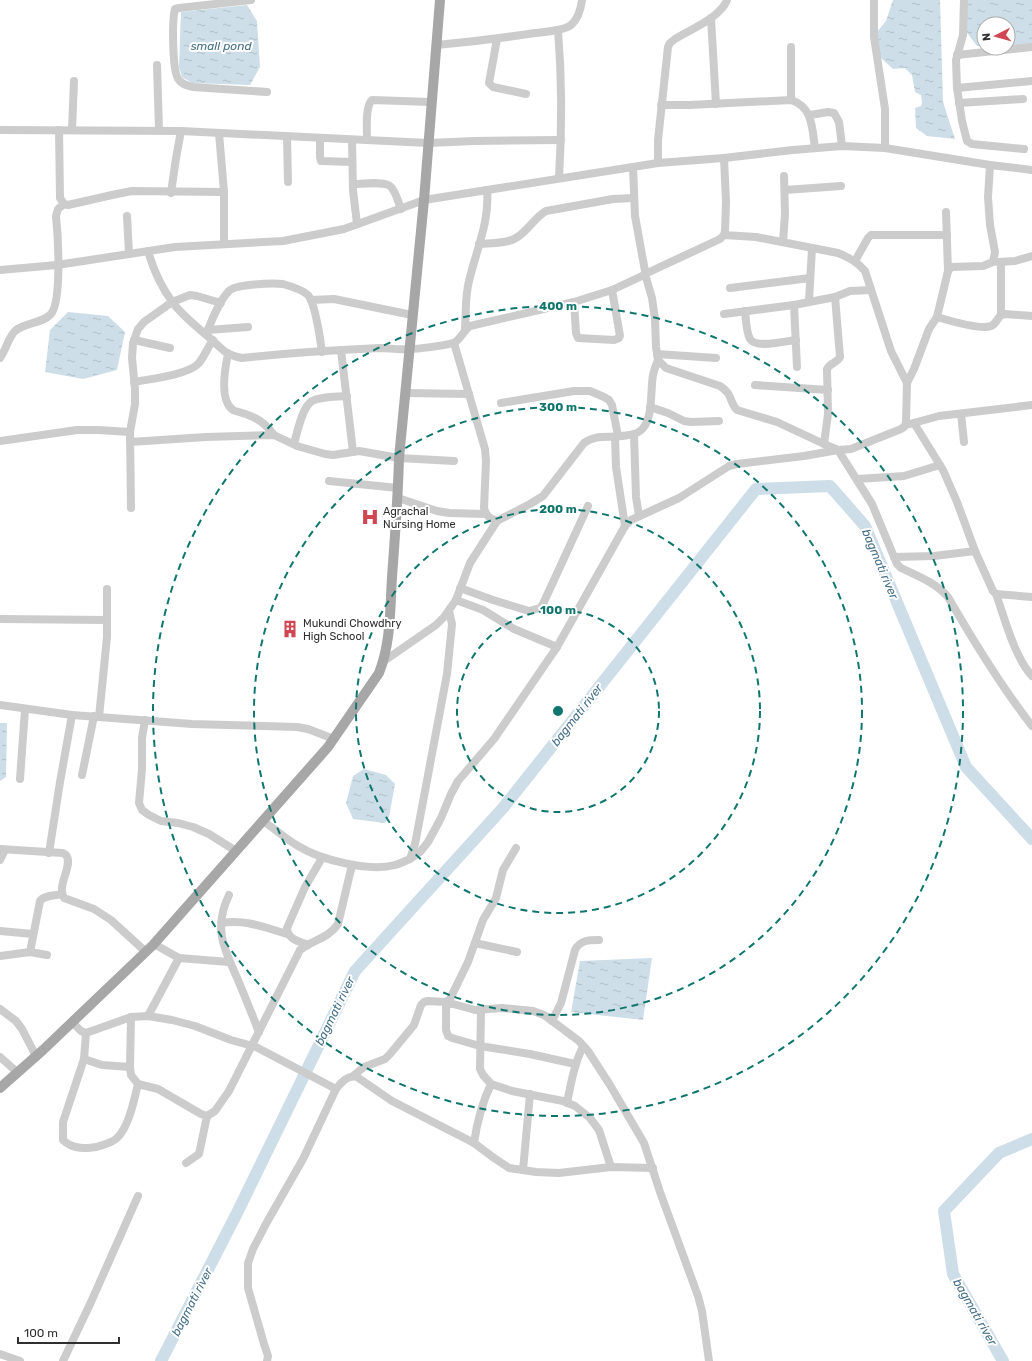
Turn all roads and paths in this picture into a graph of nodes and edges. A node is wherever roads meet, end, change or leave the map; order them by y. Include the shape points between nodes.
1 (251, 0) edge
2 (440, 0) edge
3 (582, 0) edge
4 (727, 0) edge
5 (874, 0) edge
6 (964, 0) edge
7 (711, 18) junction
8 (558, 30) junction
9 (497, 39) junction
10 (437, 45) junction
11 (791, 47) dead end
12 (1032, 47) edge
13 (957, 55) junction
14 (157, 65) dead end
15 (74, 81) dead end
16 (1032, 81) edge
17 (957, 88) junction
18 (267, 92) dead end
19 (526, 94) dead end
20 (1023, 99) dead end
21 (790, 100) junction
22 (431, 102) junction
23 (959, 103) junction
24 (716, 104) junction
25 (661, 105) junction
26 (810, 114) junction
27 (0, 130) edge
28 (59, 130) junction
29 (72, 130) junction
30 (159, 130) junction
31 (181, 131) junction
32 (219, 134) junction
33 (287, 136) junction
34 (320, 138) junction
35 (352, 140) junction
36 (367, 140) junction
37 (560, 140) junction
38 (428, 143) junction
39 (842, 146) junction
40 (815, 148) junction
41 (885, 148) junction
42 (1024, 149) dead end
43 (724, 158) junction
44 (352, 162) junction
45 (658, 163) junction
46 (990, 165) junction
47 (633, 167) junction
48 (1032, 170) edge
49 (784, 176) dead end
50 (559, 178) junction
51 (288, 182) dead end
52 (353, 184) junction
53 (841, 186) dead end
54 (487, 190) junction
55 (785, 190) junction
56 (171, 192) junction
57 (224, 192) junction
58 (634, 198) junction
59 (424, 200) junction
60 (64, 204) junction
61 (401, 208) junction
62 (946, 212) dead end
63 (127, 216) dead end
64 (357, 224) junction
65 (724, 235) junction
66 (947, 235) junction
67 (783, 242) junction
68 (224, 244) junction
69 (479, 244) junction
70 (812, 248) junction
71 (148, 251) junction
72 (129, 254) junction
73 (1032, 256) edge
74 (855, 261) junction
75 (997, 262) junction
76 (57, 265) junction
77 (0, 270) edge
78 (948, 271) junction
79 (645, 274) junction
80 (810, 278) junction
81 (730, 288) dead end
82 (612, 290) junction
83 (872, 290) junction
84 (835, 297) junction
85 (311, 300) junction
86 (809, 301) junction
87 (172, 302) junction
88 (574, 302) junction
89 (221, 303) junction
90 (794, 305) junction
91 (745, 311) junction
92 (724, 314) dead end
93 (412, 315) junction
94 (1001, 315) junction
95 (1032, 316) edge
96 (937, 317) junction
97 (248, 327) dead end
98 (464, 330) junction
99 (207, 332) junction
100 (134, 340) junction
101 (213, 340) junction
102 (796, 340) junction
103 (454, 343) junction
104 (170, 348) dead end
105 (409, 349) junction
106 (341, 350) junction
107 (322, 352) junction
108 (228, 354) junction
109 (657, 357) junction
110 (0, 358) edge
111 (716, 358) dead end
112 (797, 367) dead end
113 (134, 382) junction
114 (907, 383) junction
115 (755, 385) dead end
116 (828, 390) junction
117 (404, 393) junction
118 (469, 394) junction
119 (346, 396) junction
120 (501, 403) dead end
121 (1032, 405) edge
122 (650, 407) junction
123 (961, 414) junction
124 (719, 421) dead end
125 (914, 423) junction
126 (905, 426) junction
127 (130, 432) junction
128 (634, 434) junction
129 (274, 435) junction
130 (617, 436) junction
131 (0, 441) edge
132 (130, 442) junction
133 (964, 442) dead end
134 (294, 444) junction
135 (824, 444) junction
136 (838, 450) junction
137 (353, 452) junction
138 (399, 458) junction
139 (454, 461) dead end
140 (940, 465) junction
141 (857, 479) junction
142 (329, 481) dead end
143 (398, 493) junction
144 (588, 506) dead end
145 (131, 508) dead end
146 (485, 514) junction
147 (639, 516) junction
148 (497, 521) junction
149 (625, 526) junction
150 (975, 552) junction
151 (894, 557) junction
152 (460, 588) junction
153 (107, 589) dead end
154 (996, 594) junction
155 (1032, 597) edge
156 (456, 600) junction
157 (449, 612) junction
158 (0, 619) edge
159 (107, 620) junction
160 (557, 647) junction
161 (384, 661) junction
162 (1032, 676) edge
163 (0, 705) edge
164 (25, 709) junction
165 (72, 715) junction
166 (97, 716) junction
167 (145, 720) junction
168 (1032, 726) edge
169 (334, 739) junction
170 (82, 775) dead end
171 (20, 779) dead end
172 (263, 821) junction
173 (516, 848) dead end
174 (3, 849) edge
175 (49, 852) junction
176 (236, 852) junction
177 (322, 858) junction
178 (410, 859) junction
179 (0, 860) edge
180 (352, 864) junction
181 (62, 894) junction
182 (229, 895) dead end
183 (221, 922) junction
184 (0, 931) edge
185 (33, 934) junction
186 (287, 934) junction
187 (599, 940) dead end
188 (475, 943) junction
189 (154, 944) junction
190 (308, 944) junction
191 (30, 952) junction
192 (146, 952) junction
193 (517, 952) dead end
194 (47, 955) dead end
195 (0, 956) edge
196 (179, 958) junction
197 (229, 962) junction
198 (446, 1002) junction
199 (0, 1009) edge
200 (481, 1010) junction
201 (148, 1016) junction
202 (131, 1017) junction
203 (552, 1021) junction
204 (72, 1022) junction
205 (259, 1032) junction
206 (86, 1033) junction
207 (480, 1046) junction
208 (583, 1046) junction
209 (254, 1047) junction
210 (36, 1056) junction
211 (0, 1057) edge
212 (84, 1059) junction
213 (575, 1064) junction
214 (130, 1067) junction
215 (17, 1072) junction
216 (353, 1076) junction
217 (138, 1084) junction
218 (491, 1084) junction
219 (0, 1088) edge
220 (336, 1089) junction
221 (530, 1094) junction
222 (567, 1103) junction
223 (207, 1116) junction
224 (474, 1142) junction
225 (186, 1163) dead end
226 (611, 1167) junction
227 (653, 1168) junction
228 (523, 1170) junction
229 (138, 1196) dead end
230 (0, 1354) edge
231 (20, 1361) edge
232 (63, 1361) edge
233 (267, 1361) edge
234 (709, 1361) edge

1 - 18 street via 175,10 175,71 178,80 193,87
2 - 10 main road
3 - 8 street via 577,17 571,26
4 - 7 street
5 - 41 street via 874,37 885,109
6 - 13 street via 963,35
7 - 24 street
7 - 25 street via 670,43 666,55
8 - 9 street
8 - 37 street via 561,72
9 - 10 street
9 - 19 street via 489,83 493,87
10 - 22 main road
11 - 21 street
12 - 13 street
13 - 17 street
14 - 30 street
15 - 29 street
16 - 17 street
17 - 23 street
20 - 23 street
21 - 24 street
21 - 26 street
22 - 36 street via 372,100 368,108
22 - 38 main road
23 - 42 street via 967,141 972,144
24 - 25 street
25 - 45 street
26 - 39 street via 834,113 839,122
26 - 40 street
27 - 28 street
28 - 29 street
28 - 60 street via 60,198
29 - 30 street
30 - 31 street
31 - 32 street
31 - 56 street
32 - 33 street
32 - 57 street
33 - 34 street
33 - 51 street
34 - 35 street
34 - 44 street via 321,161
35 - 36 street
35 - 44 street
36 - 38 street
37 - 38 street
37 - 50 street
38 - 59 main road
39 - 40 street
39 - 41 street
40 - 43 street
41 - 46 street
43 - 45 street
43 - 65 street
44 - 52 street
45 - 47 street
46 - 48 street
46 - 75 street via 990,225 994,258
47 - 50 street
47 - 58 street
49 - 55 street
50 - 54 street
52 - 61 street via 388,185
52 - 64 street
53 - 55 street
54 - 59 street
54 - 69 street via 487,212
55 - 67 street
56 - 57 street
56 - 60 street via 132,191
57 - 68 street
58 - 69 street via 613,199 546,211 515,239
58 - 79 street
59 - 61 street
59 - 93 main road
60 - 76 street via 58,209 56,216
61 - 64 street
62 - 66 street
63 - 72 street
64 - 68 street via 283,241
65 - 67 street
65 - 79 street
66 - 74 street via 871,235
66 - 78 street
67 - 70 street
68 - 71 street
69 - 98 street via 468,282
70 - 74 street via 838,253
70 - 80 street
71 - 72 street
71 - 87 street via 152,265
72 - 76 street
73 - 75 street via 1015,261
74 - 83 street via 865,271
75 - 78 street via 983,266 951,267
75 - 94 street
76 - 77 street
76 - 110 street via 58,290 56,306 52,313 47,318 15,331
78 - 96 street
79 - 82 street
79 - 109 street via 652,298
80 - 81 street
80 - 86 street
82 - 88 street
82 - 88 street via 620,336 614,340 578,338
83 - 84 street via 850,291
83 - 114 street via 891,351
84 - 86 street
84 - 116 street via 840,357 827,369
85 - 89 street via 307,294 298,290 283,284 273,284 235,287
85 - 93 street via 334,299
85 - 107 street
86 - 90 street
87 - 89 street via 193,295
87 - 99 street
87 - 100 street via 144,322
88 - 98 street via 470,326
89 - 99 street
90 - 91 street
90 - 102 street
91 - 92 street
91 - 102 street via 748,333 755,343
93 - 105 main road
94 - 95 street
94 - 96 street via 995,324 986,328
96 - 114 street via 929,329
97 - 99 street
98 - 103 street
99 - 101 street
100 - 104 street
100 - 113 street
101 - 108 street
101 - 113 street via 193,368
102 - 112 street
103 - 105 street
103 - 118 street
105 - 106 street
105 - 117 main road
106 - 107 street
106 - 119 street
107 - 108 street via 242,358
108 - 129 street via 223,378 224,392 230,406 260,420
109 - 111 street
109 - 122 street
109 - 135 street via 666,368 727,390 737,410 777,422
113 - 127 street
114 - 126 street
115 - 116 street
116 - 135 street
117 - 118 street
117 - 138 main road
118 - 146 street via 485,449
119 - 134 street via 318,399 308,405
119 - 137 street
120 - 130 street via 574,391 590,391 609,400 612,405
121 - 123 street
122 - 124 street via 691,422
122 - 128 street via 644,428
123 - 125 street via 939,416
123 - 133 street
125 - 126 street
125 - 140 street
126 - 136 street via 895,433 851,449
127 - 131 street via 77,430
127 - 132 street
128 - 130 street
128 - 147 street
129 - 132 street
129 - 134 street
130 - 148 street via 588,440 543,496
130 - 149 street via 616,467
132 - 145 street
134 - 137 street via 325,454
135 - 136 street
136 - 141 street
136 - 147 street via 729,466 679,498
137 - 138 street via 370,452
138 - 139 street
138 - 143 main road
140 - 141 street via 904,476
140 - 150 street
141 - 151 street via 872,504
142 - 143 street
143 - 146 street via 437,511
143 - 161 main road via 390,617
144 - 152 street via 540,608 529,611
146 - 148 street
147 - 149 street
148 - 152 street via 470,562
149 - 160 street
150 - 151 street
150 - 154 street
151 - 168 street via 901,568 933,584 948,597 976,647
152 - 156 street
153 - 159 street
154 - 155 street
154 - 162 street via 1017,652
156 - 157 street
156 - 160 street via 483,610 514,629
157 - 161 street via 436,625
157 - 178 street via 452,624 447,674
158 - 159 street
159 - 166 street
160 - 178 street via 494,739 458,781 428,842
161 - 169 main road via 379,673
163 - 164 street
164 - 165 street
164 - 171 street
165 - 166 street
165 - 175 street
166 - 167 street
166 - 170 street
167 - 169 street via 297,727
167 - 176 street via 139,803 142,810 161,821 186,825 209,834
169 - 172 main road
172 - 176 main road
172 - 177 street via 298,846
173 - 188 street via 503,870 496,898
174 - 175 street
174 - 179 street
175 - 181 street via 63,853 68,857
176 - 189 main road
177 - 180 street
177 - 186 street via 305,887 287,928
178 - 180 street via 385,867
180 - 190 street via 338,924 324,938
181 - 185 street via 41,898
181 - 192 street via 64,898 94,909 111,920
182 - 183 street
183 - 186 street via 247,922
183 - 197 street via 222,945
184 - 185 street
185 - 191 street
186 - 190 street
187 - 203 street via 586,941 577,946 561,1003
188 - 193 street
188 - 198 street via 450,999
189 - 192 main road
189 - 196 street
190 - 205 street via 300,950
191 - 194 street
191 - 195 street
192 - 204 main road
196 - 197 street
196 - 201 street
197 - 205 street
198 - 200 street
198 - 207 street via 446,1034
198 - 216 street via 424,1002 414,1025 390,1054 364,1067
199 - 210 street via 16,1021
200 - 203 street via 524,1009 544,1015
200 - 207 street
201 - 202 street
201 - 209 street via 195,1026
202 - 206 street
202 - 214 street
203 - 208 street
204 - 206 street
204 - 210 main road
205 - 209 street
206 - 212 street
207 - 213 street
207 - 218 street via 480,1069
208 - 213 street
208 - 227 street via 610,1085 644,1143
209 - 220 street
209 - 223 street via 229,1091 215,1111
210 - 215 main road
211 - 215 street
212 - 214 street via 102,1065
212 - 217 street via 63,1122 62,1140 67,1144 92,1148 116,1139 125,1125
213 - 222 street
214 - 217 street via 131,1075
215 - 219 main road
216 - 220 street
216 - 224 street via 392,1101
217 - 223 street via 158,1089
218 - 221 street
218 - 224 street via 478,1116
220 - 233 street via 303,1159 266,1222 248,1263 248,1288 268,1356
221 - 222 street
221 - 228 street
222 - 226 street via 576,1106 599,1130
223 - 225 street via 199,1154
224 - 228 street via 509,1168
226 - 227 street
226 - 228 street via 559,1173
227 - 234 street via 698,1296
229 - 232 street
230 - 231 street

